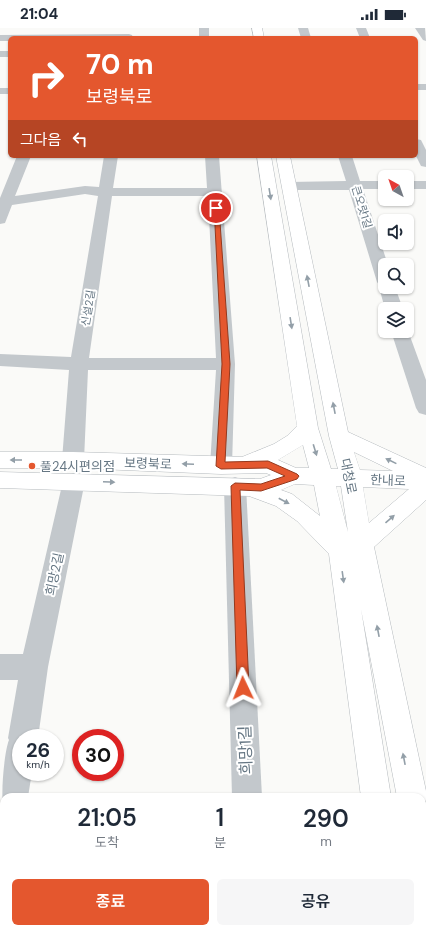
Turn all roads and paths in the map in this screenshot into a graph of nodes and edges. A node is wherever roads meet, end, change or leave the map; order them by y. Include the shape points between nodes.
1 (420, 28) edge
2 (6, 34) edge
3 (130, 34) edge
4 (426, 38) edge
5 (0, 50) edge
6 (418, 147) edge
7 (23, 158) edge
8 (111, 158) edge
9 (212, 158) edge
10 (264, 158) edge
11 (283, 158) edge
12 (346, 158) edge
13 (426, 163) edge
14 (355, 185) junction
15 (378, 185) edge
16 (414, 185) edge
17 (426, 185) edge
18 (289, 186) junction
19 (105, 192) junction
20 (215, 192) junction
21 (3, 201) edge
22 (0, 220) edge
23 (378, 259) edge
24 (404, 338) edge
25 (0, 360) edge
26 (79, 364) junction
27 (226, 364) junction
28 (418, 364) edge
29 (426, 408) edge
30 (308, 428) junction
31 (339, 436) junction
32 (0, 460) edge
33 (74, 470) junction
34 (236, 476) junction
35 (323, 478) junction
36 (351, 478) junction
37 (426, 478) edge
38 (0, 480) edge
39 (426, 481) edge
40 (426, 487) edge
41 (361, 544) junction
42 (340, 550) junction
43 (34, 666) junction
44 (0, 667) edge
45 (24, 729) edge
46 (16, 781) edge
47 (14, 793) edge
48 (247, 793) edge
49 (375, 793) edge
50 (411, 793) edge

1 - 4 street
2 - 3 street
2 - 5 street
6 - 13 street
7 - 21 street
8 - 19 street, 신설2길
9 - 20 street, 희망1길
10 -> 30 main road, 대청로
11 - 18 main road, 대청로
12 - 14 street, 큰오랏1길
14 - 15 street
14 - 18 street
14 - 23 street, 큰오랏1길
16 - 17 street
31 -> 18 main road, 대청로
19 - 20 street
19 - 21 street via 85,190
19 - 26 street, 신설2길
20 - 27 street, 희망1길
21 - 22 street
24 - 28 street
25 - 26 street
26 - 27 street
26 - 33 street, 신설2길
27 - 34 street, 희망1길
28 - 29 street
30 - 34 main road via 284,449
30 -> 35 main road, 대청로
31 - 36 main road, 대청로
37 -> 31 main road
33 -> 32 main road, 보령북로
33 - 34 main road, 보령북로
33 - 38 main road, 보령북로
33 - 43 street, 희망2길
34 - 35 main road, 보령북로 via 261,488 294,476
34 -> 42 main road via 284,500 305,515
34 - 48 street, 희망1길
35 - 36 main road, 보령북로
35 - 42 main road, 대청로
36 - 39 main road, 한내로
36 - 41 main road, 대청로
41 -> 40 main road
50 -> 41 main road, 대청로
42 -> 49 main road, 대청로
43 - 44 street
43 - 45 street, 희망2길
46 - 47 street

